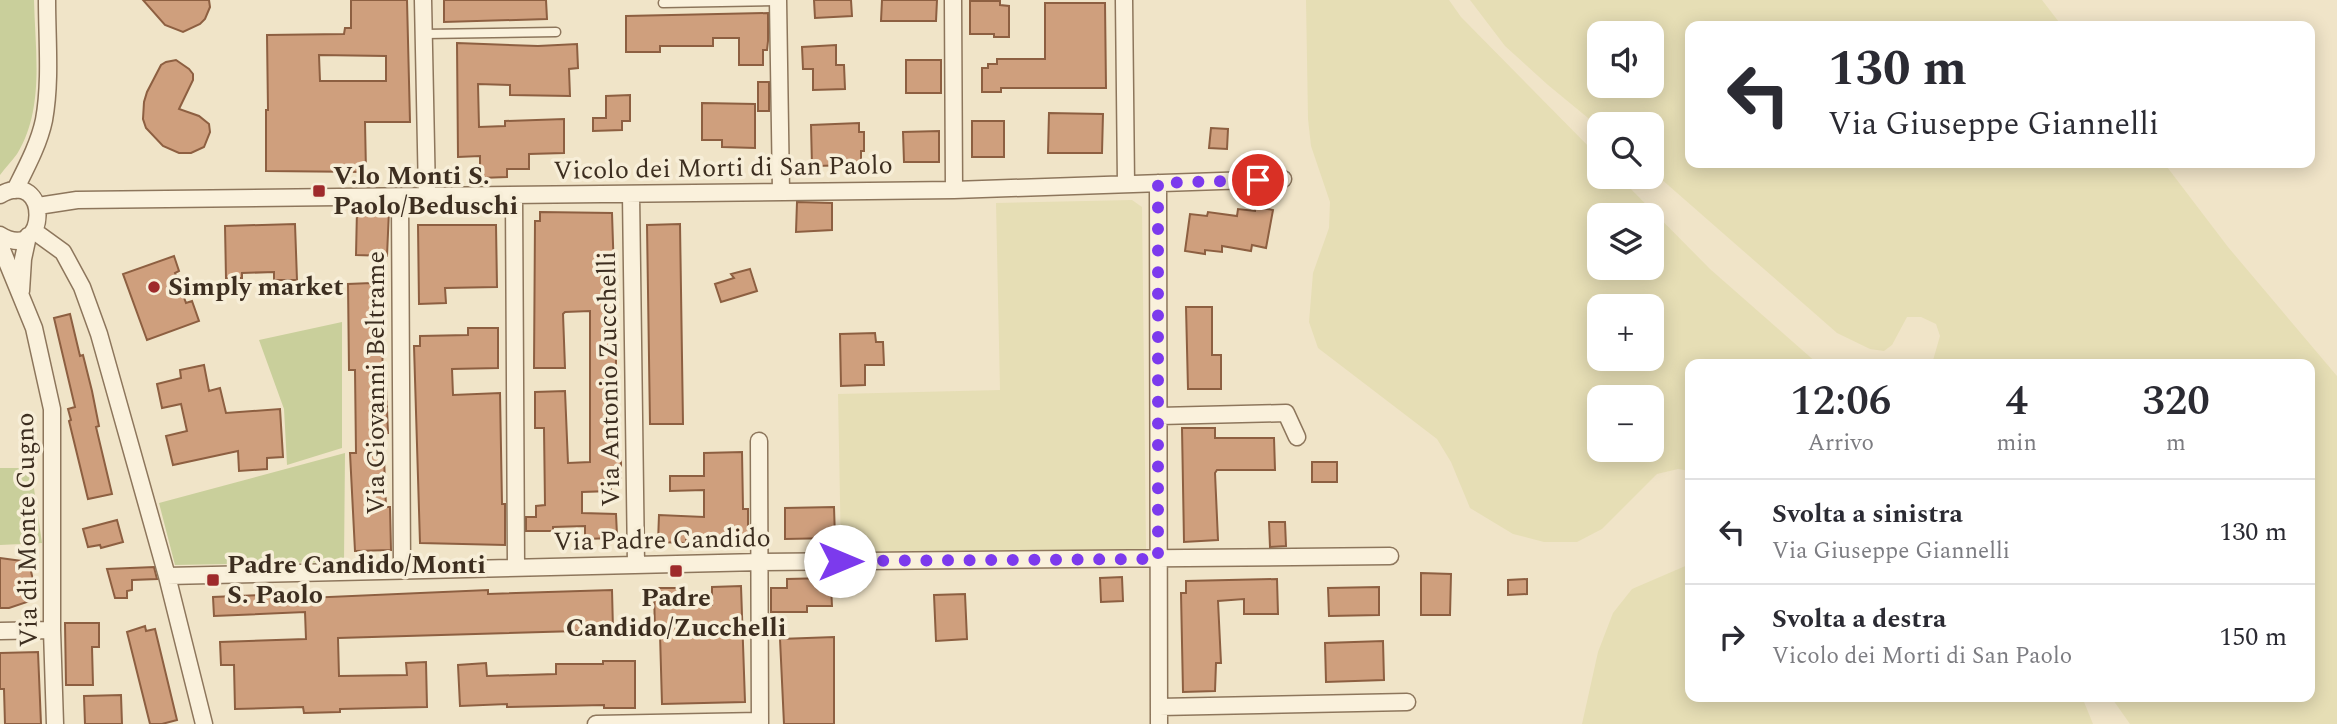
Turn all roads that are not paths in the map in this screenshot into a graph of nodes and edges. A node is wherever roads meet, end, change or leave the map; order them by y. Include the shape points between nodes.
1 (47, 0) edge
2 (423, 0) edge
3 (953, 0) edge
4 (1124, 0) edge
5 (778, 1) edge
6 (663, 3) dead end
7 (556, 32) dead end
8 (424, 34) junction
9 (1283, 178) dead end
10 (1158, 183) junction
11 (1126, 184) junction
12 (954, 190) junction
13 (781, 192) junction
14 (7, 193) edge
15 (631, 194) junction
16 (427, 195) junction
17 (514, 195) junction
18 (400, 197) junction
19 (38, 206) junction
20 (31, 234) junction
21 (0, 235) edge
22 (0, 245) edge
23 (20, 297) junction
24 (1159, 416) junction
25 (1297, 437) dead end
26 (759, 441) dead end
27 (1390, 556) dead end
28 (1158, 559) junction
29 (761, 562) junction
30 (636, 565) junction
31 (516, 567) junction
32 (402, 569) junction
33 (167, 576) junction
34 (52, 630) junction
35 (0, 631) edge
36 (1407, 702) dead end
37 (1159, 716) edge
38 (760, 722) edge
39 (55, 724) edge
40 (204, 724) edge
41 (596, 724) edge

1 - 14 street via 48,87 43,122 31,158
2 - 8 street
3 - 12 street
4 - 11 street
5 - 6 lane
5 - 13 street
7 - 8 lane
8 - 16 street
9 - 10 street, Vicolo dei Morti di San Paolo
10 - 11 street, Vicolo dei Morti di San Paolo
10 - 24 street
11 - 12 street, Vicolo dei Morti di San Paolo
12 - 13 street, Vicolo dei Morti di San Paolo
13 - 15 street, Vicolo dei Morti di San Paolo
14 - 19 street via 29,195
15 - 17 street, Vicolo dei Morti di San Paolo
15 - 30 street, Via Antonio Zucchelli
16 - 17 street, Vicolo dei Morti di San Paolo
16 - 18 street, Vicolo dei Morti di San Paolo
17 - 31 street
18 - 19 street, Vicolo dei Morti di San Paolo via 77,200
18 - 32 street, Via Giovanni Beltrame
19 - 20 street, Via di Monte Cugno
20 - 21 street via 14,240
20 - 23 street, Via di Monte Cugno via 23,259
20 - 33 street via 64,252 82,287
22 - 23 street, Via di Monte Cugno
23 - 34 street, Via di Monte Cugno via 34,328 52,409
24 - 25 street via 1286,413
24 - 28 street
26 - 29 street
27 - 28 street, Via Padre Candido
28 - 29 street, Via Padre Candido
28 - 37 street
29 - 30 street, Via Padre Candido
29 - 38 street
30 - 31 street, Via Padre Candido
31 - 32 street, Via Padre Candido
32 - 33 street, Via Padre Candido
33 - 40 street
34 - 35 street
34 - 39 street, Via di Monte Cugno
36 - 37 street
38 - 41 street

